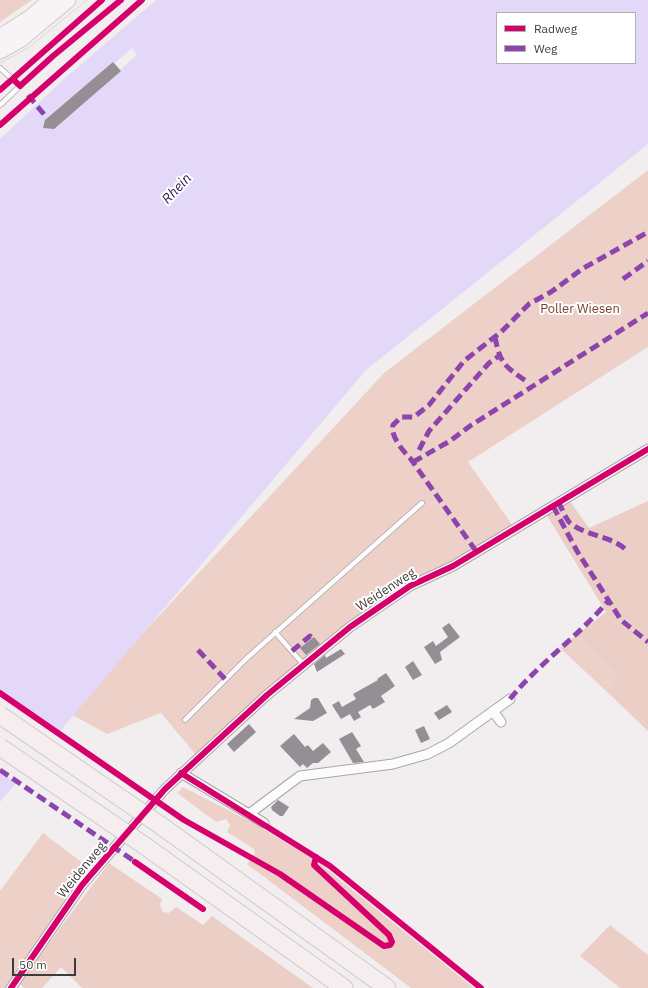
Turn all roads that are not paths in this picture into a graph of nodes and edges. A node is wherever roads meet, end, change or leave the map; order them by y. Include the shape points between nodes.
1 (51, 0) edge
2 (68, 0) edge
3 (0, 37) edge
4 (0, 51) edge
5 (0, 68) edge
6 (0, 105) edge
7 (648, 448) edge
8 (422, 502) dead end
9 (275, 632) junction
10 (304, 665) junction
11 (510, 699) dead end
12 (492, 710) junction
13 (0, 715) edge
14 (185, 720) dead end
15 (501, 722) dead end
16 (0, 747) edge
17 (181, 773) junction
18 (249, 814) junction
19 (264, 823) dead end
20 (11, 988) edge
21 (344, 988) edge
22 (387, 988) edge

1 - 3 main road via 31,17
2 - 4 main road via 20,40
5 - 6 lane via 20,86
7 - 10 street, Weidenweg via 453,566 410,586 350,627
8 - 9 lane
9 - 10 lane
9 - 14 lane
10 - 17 street, Weidenweg
11 - 12 street
12 - 15 street
12 - 18 street via 449,743 428,754 393,764 295,778
13 - 22 highway, bridge via 160,825
16 - 21 highway, bridge via 145,846
17 - 18 street
17 - 20 street, Weidenweg via 82,885
18 - 19 street

